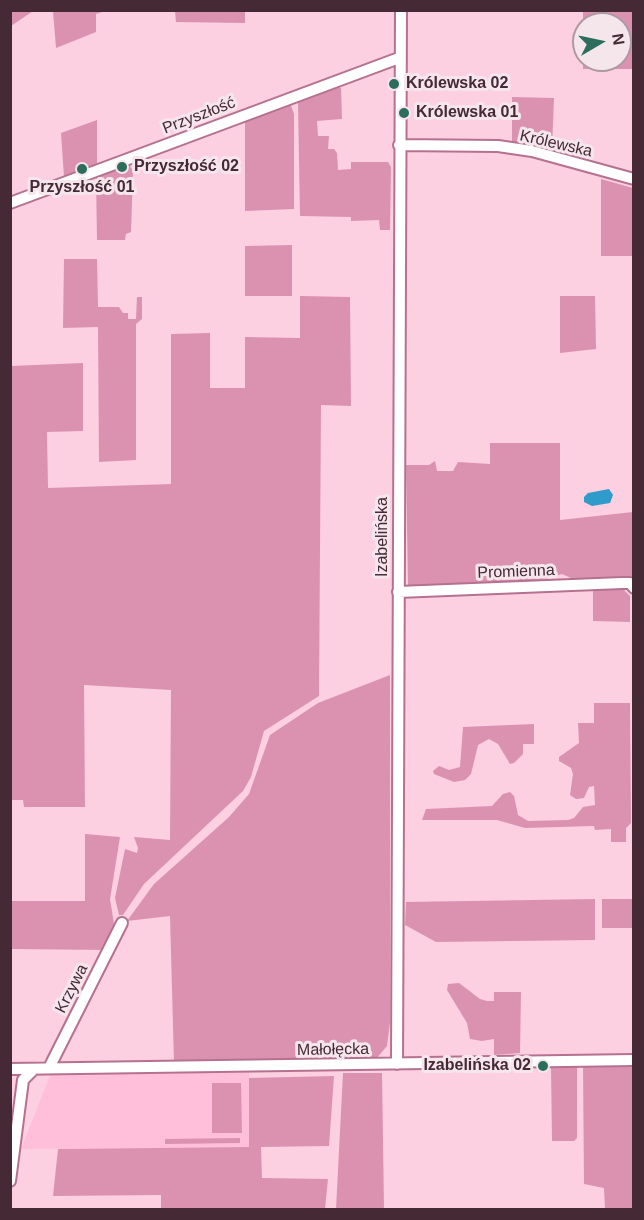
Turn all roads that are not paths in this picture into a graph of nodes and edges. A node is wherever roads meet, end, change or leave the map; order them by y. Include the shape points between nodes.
1 (401, 10) edge
2 (399, 57) junction
3 (399, 146) junction
4 (633, 179) edge
5 (10, 203) edge
6 (633, 588) edge
7 (398, 592) junction
8 (122, 923) dead end
9 (633, 1060) edge
10 (397, 1064) junction
11 (49, 1068) junction
12 (10, 1069) edge
13 (34, 1069) junction
14 (10, 1181) edge

1 - 2 street, Izabelińska
2 - 3 street, Izabelińska
2 - 5 street, Przyszłość
3 - 4 street, Królewska via 498,146 532,151
3 - 7 street, Izabelińska
6 - 7 street, Promienna via 630,583 622,583
7 - 10 street, Izabelińska
8 - 11 street, Krzywa
9 - 10 street, Małołęcka
10 - 11 street, Małołęcka
11 - 13 street, Małołęcka
12 - 13 street, Małołęcka
13 - 14 street via 23,1080

